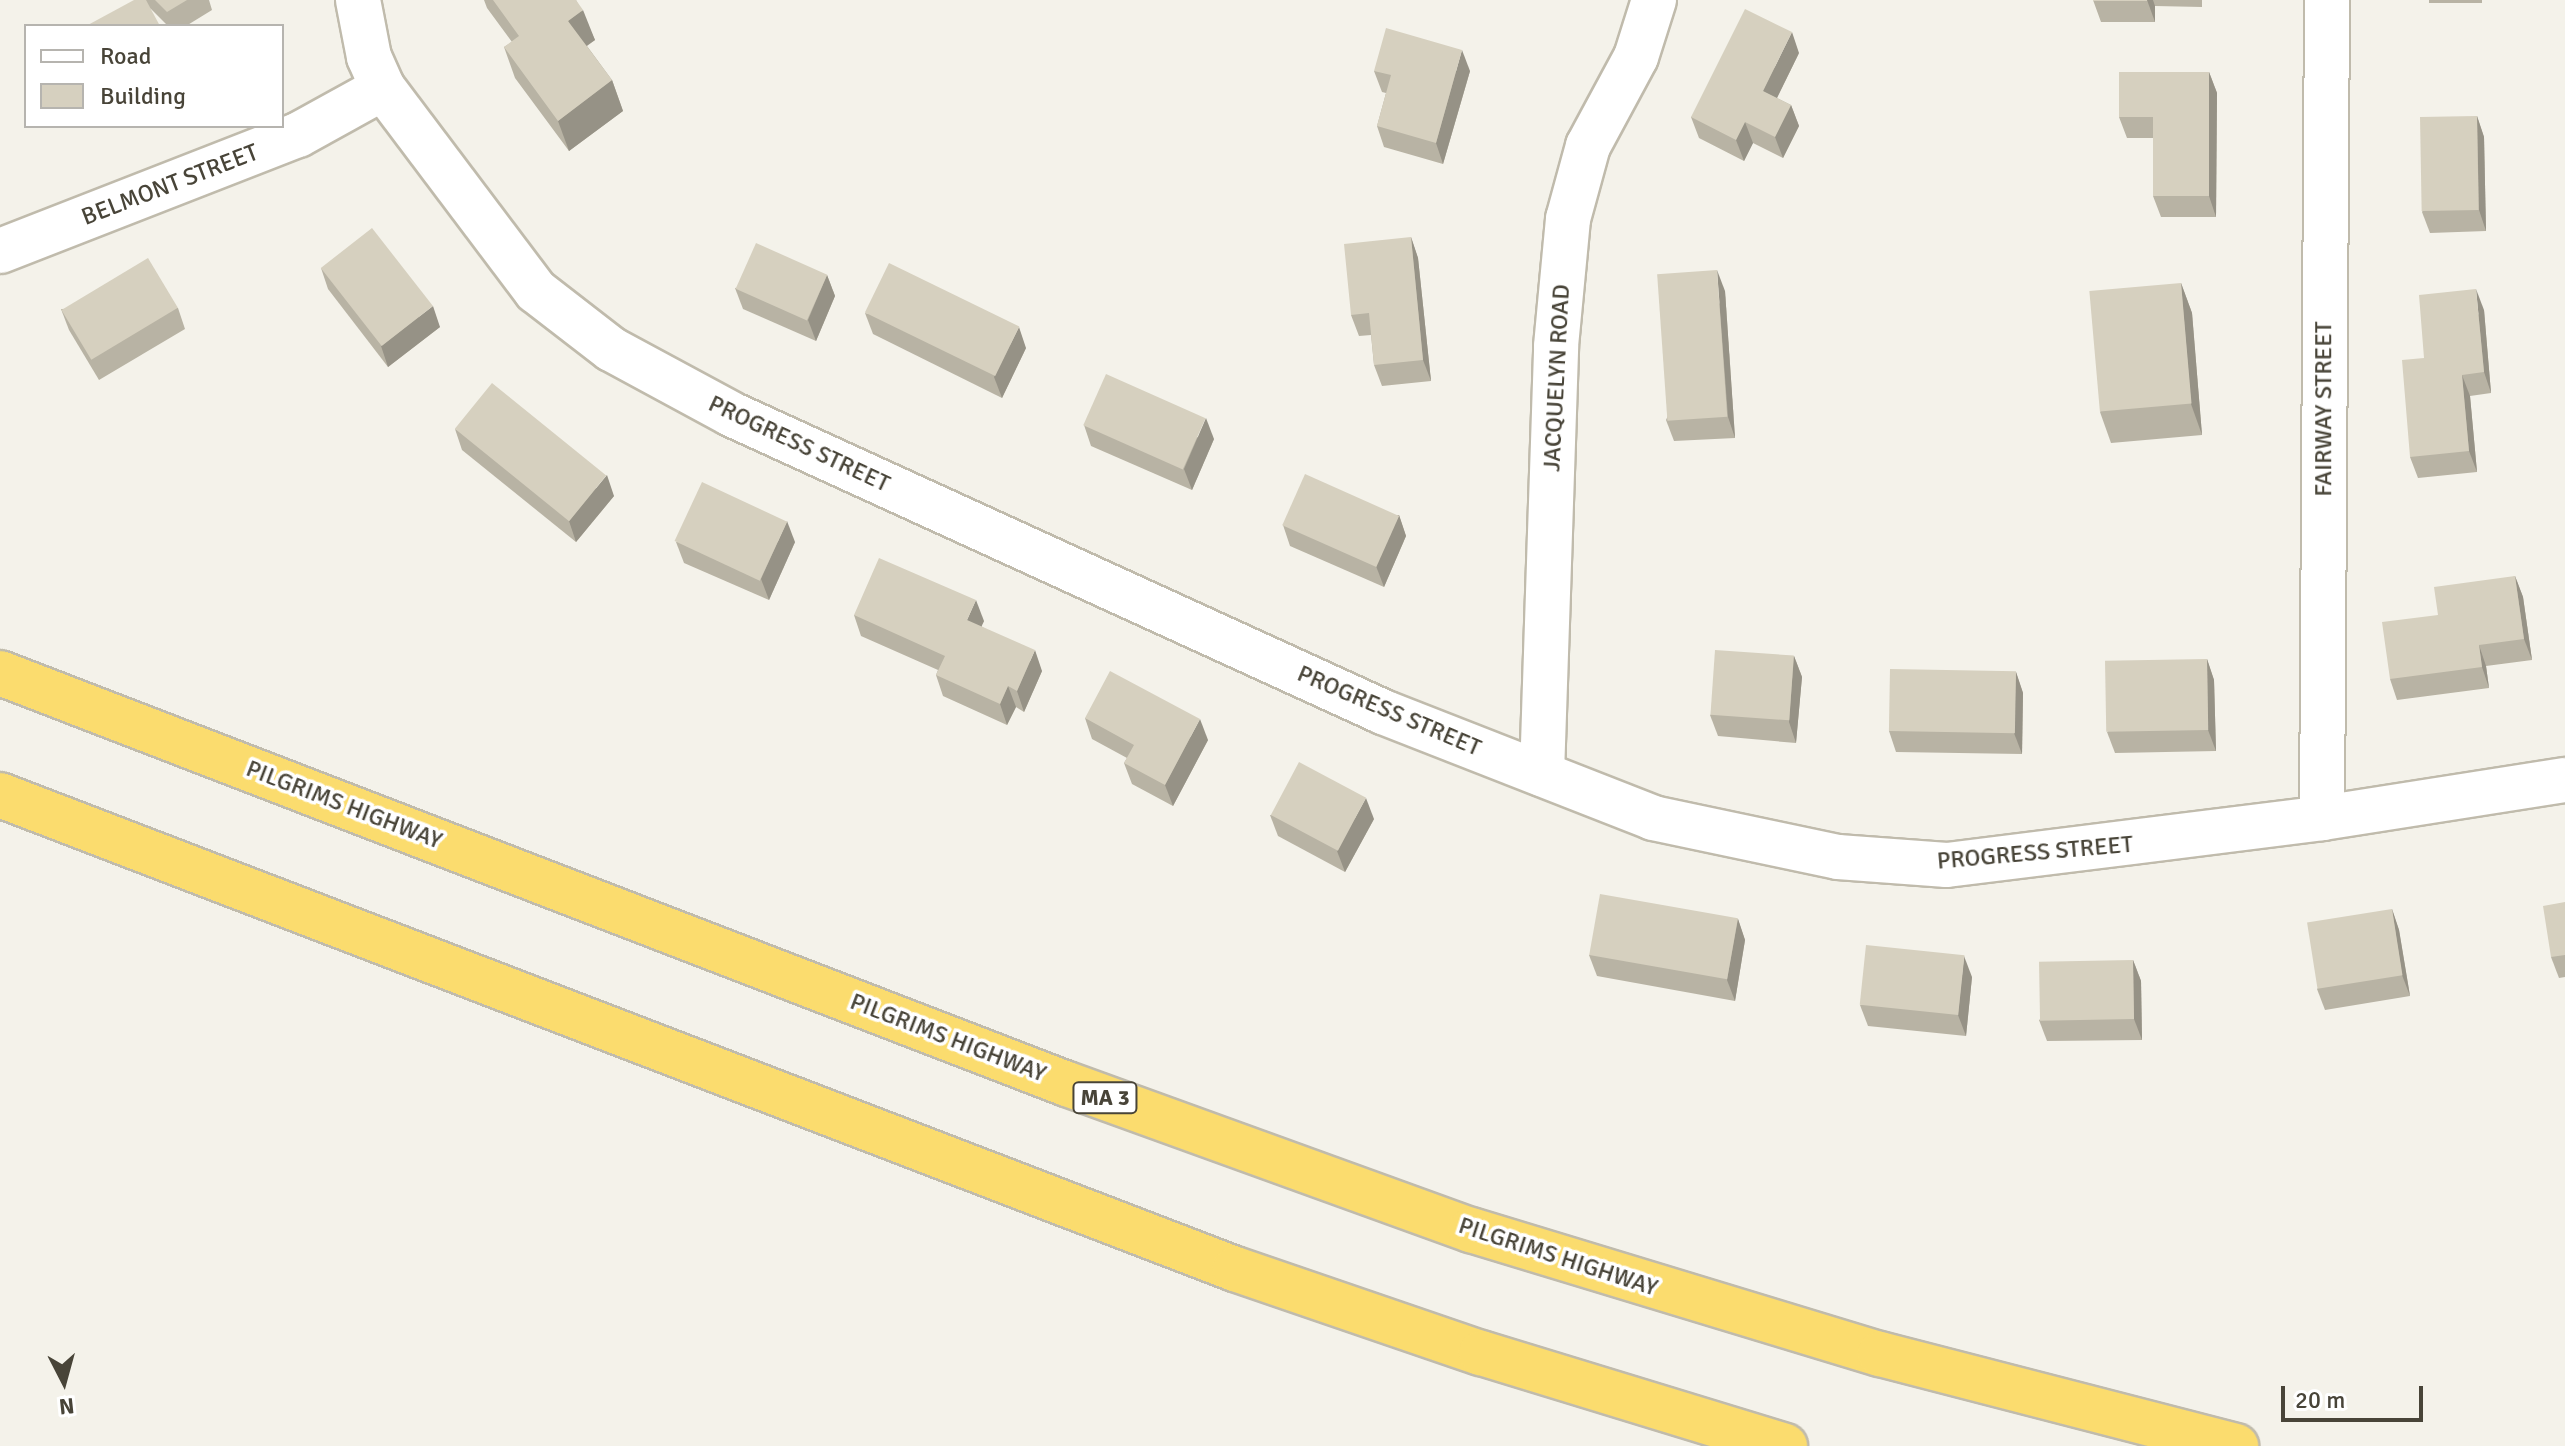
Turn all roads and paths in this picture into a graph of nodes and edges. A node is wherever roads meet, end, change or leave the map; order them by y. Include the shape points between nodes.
1 (358, 0) edge
2 (1654, 0) edge
3 (2327, 0) edge
4 (383, 88) junction
5 (0, 251) edge
6 (0, 673) edge
7 (1542, 774) junction
8 (2565, 780) edge
9 (0, 795) edge
10 (2322, 818) junction
11 (1785, 1446) edge
12 (2236, 1446) edge

1 - 4 street via 369,57
2 - 7 street, JACQUELYN ROAD via 1636,57 1588,146 1568,219 1556,346
3 - 10 street, FAIRWAY STREET
4 - 5 street, BELMONT STREET via 298,135
4 - 7 street, PROGRESS STREET via 536,291 611,349 731,414 1340,692
6 - 12 highway, PILGRIMS HIGHWAY / MA 3 via 1067,1084 1458,1225 1880,1354
7 - 10 street, PROGRESS STREET via 1653,818 1838,857 1947,865
8 - 10 street, PROGRESS STREET
9 - 11 highway via 1235,1269 1481,1353

